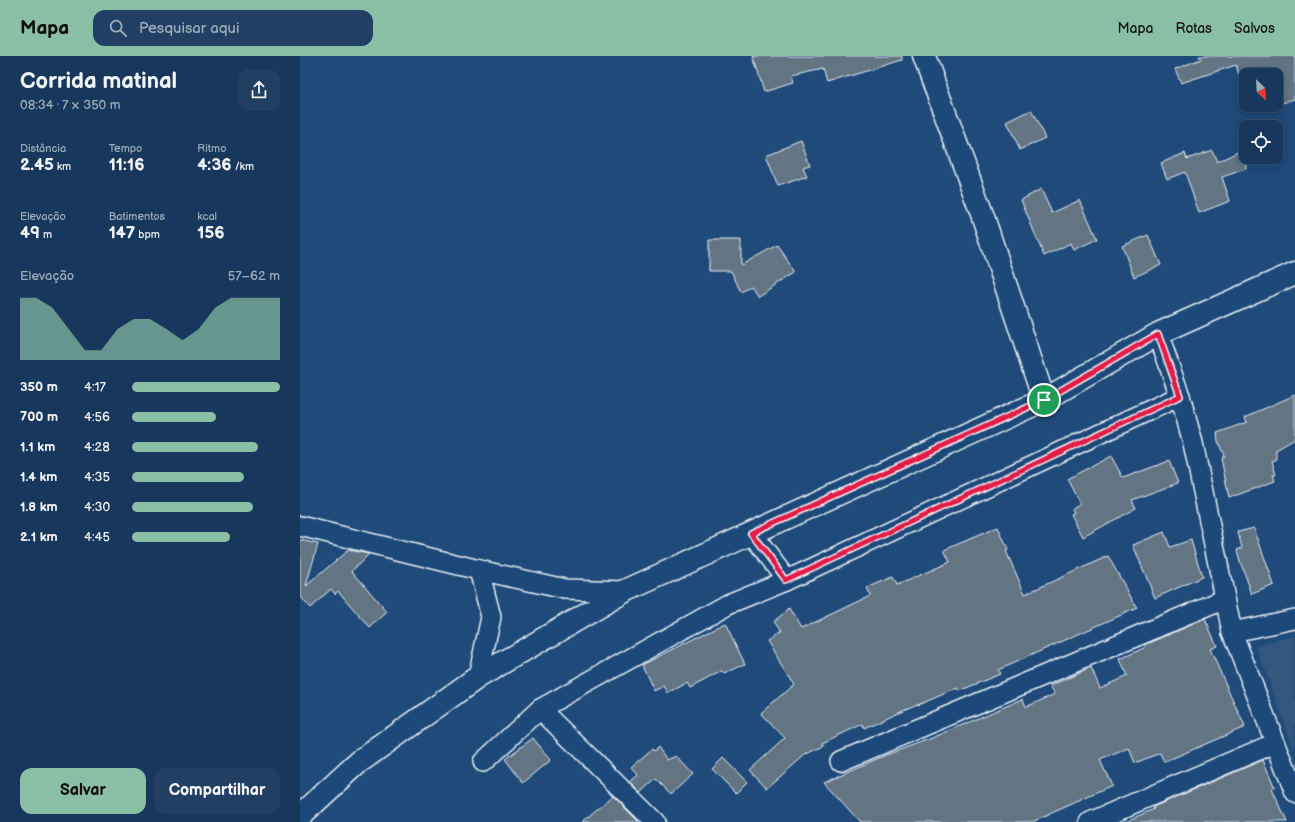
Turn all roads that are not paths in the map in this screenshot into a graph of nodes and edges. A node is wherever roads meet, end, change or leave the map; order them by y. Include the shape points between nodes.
1 (924, 56) edge
2 (1295, 273) edge
3 (1158, 334) junction
4 (1180, 396) junction
5 (1044, 400) junction
6 (300, 526) edge
7 (751, 533) junction
8 (479, 570) junction
9 (786, 580) junction
10 (625, 591) junction
11 (1225, 599) junction
12 (1295, 619) edge
13 (1232, 632) junction
14 (478, 677) junction
15 (540, 709) junction
16 (1276, 743) junction
17 (841, 761) dead end
18 (483, 762) dead end
19 (1295, 793) edge
20 (300, 816) edge
21 (655, 822) edge
22 (1090, 822) edge

1 - 5 main road via 982,214
2 - 3 main road
3 - 4 street
3 - 5 main road
4 - 9 street
4 - 11 street via 1193,443
5 - 7 main road
6 - 8 street
7 - 9 street
7 - 10 main road
8 - 10 street via 565,589
8 - 14 street via 491,617
9 - 15 street via 728,604
10 - 14 main road
11 - 13 street
11 - 17 street
12 - 13 street
13 - 16 street
14 - 20 main road via 359,762
15 - 18 street
15 - 21 street
16 - 19 street
16 - 22 street

